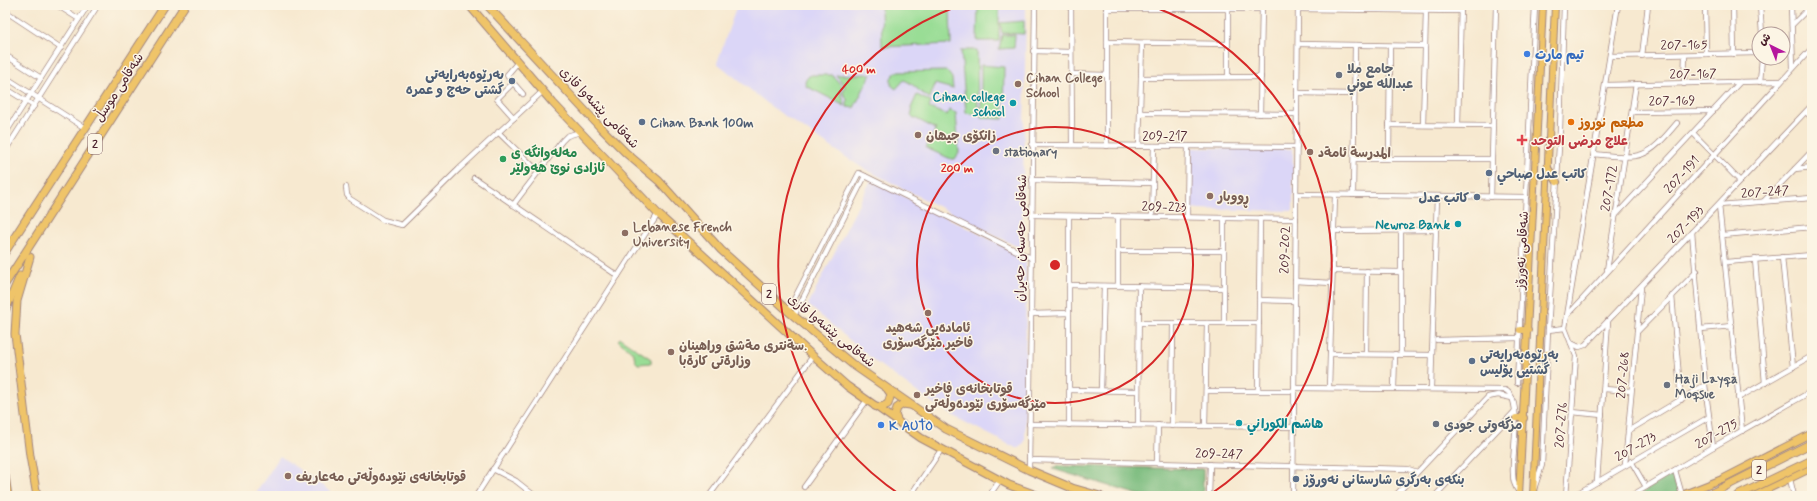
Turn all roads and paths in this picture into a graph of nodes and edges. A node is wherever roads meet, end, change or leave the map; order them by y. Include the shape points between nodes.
1 (57, 5) edge
2 (88, 5) edge
3 (98, 5) edge
4 (165, 5) edge
5 (185, 5) edge
6 (468, 5) edge
7 (489, 5) edge
8 (1035, 5) edge
9 (1071, 5) edge
10 (1461, 5) edge
11 (1496, 5) edge
12 (1534, 5) edge
13 (1543, 5) edge
14 (1555, 5) edge
15 (1564, 5) edge
16 (1618, 5) edge
17 (1648, 5) edge
18 (1705, 5) edge
19 (1733, 5) edge
20 (1760, 5) edge
21 (1791, 5) edge
22 (1812, 5) edge
23 (1107, 7) edge
24 (1262, 7) edge
25 (1298, 7) edge
26 (1368, 7) edge
27 (1228, 9) junction
28 (95, 10) junction
29 (1426, 10) junction
30 (5, 11) edge
31 (1461, 11) junction
32 (79, 19) junction
33 (1792, 24) junction
34 (1761, 26) edge
35 (1107, 42) junction
36 (1142, 43) junction
37 (1227, 44) junction
38 (1298, 44) junction
39 (1355, 45) junction
40 (1390, 46) junction
41 (1425, 46) junction
42 (61, 48) junction
43 (1812, 48) edge
44 (1033, 51) junction
45 (1071, 52) junction
46 (1751, 53) edge
47 (5, 54) edge
48 (1706, 54) junction
49 (1734, 54) junction
50 (1685, 55) junction
51 (1610, 56) junction
52 (1642, 56) junction
53 (1541, 57) junction
54 (1552, 59) junction
55 (518, 62) junction
56 (1761, 66) edge
57 (1551, 68) junction
58 (1793, 68) junction
59 (1540, 69) junction
60 (1072, 74) junction
61 (1106, 75) junction
62 (5, 77) edge
63 (1228, 77) junction
64 (1261, 77) junction
65 (41, 78) junction
66 (1141, 78) junction
67 (1781, 81) junction
68 (1740, 82) junction
69 (1760, 82) junction
70 (513, 83) junction
71 (1636, 84) junction
72 (1684, 84) junction
73 (1606, 85) junction
74 (5, 88) edge
75 (543, 91) junction
76 (1297, 93) junction
77 (31, 94) junction
78 (523, 94) dead end
79 (1354, 94) junction
80 (38, 98) junction
81 (26, 102) junction
82 (1812, 105) edge
83 (34, 106) junction
84 (1713, 111) junction
85 (1632, 112) junction
86 (1806, 112) junction
87 (1140, 113) junction
88 (1260, 114) junction
89 (1297, 114) junction
90 (514, 118) junction
91 (1812, 118) edge
92 (1677, 123) dead end
93 (1389, 125) junction
94 (1423, 125) junction
95 (1458, 125) junction
96 (1492, 126) junction
97 (85, 128) junction
98 (498, 132) junction
99 (580, 132) junction
100 (1693, 133) junction
101 (5, 134) edge
102 (1032, 145) junction
103 (1072, 145) junction
104 (1106, 146) junction
105 (1139, 146) junction
106 (1154, 146) junction
107 (1188, 146) junction
108 (1297, 147) junction
109 (5, 151) edge
110 (1812, 151) edge
111 (1594, 154) junction
112 (1715, 154) junction
113 (1624, 158) junction
114 (1354, 159) junction
115 (1389, 159) junction
116 (1491, 159) junction
117 (1812, 167) edge
118 (1548, 168) junction
119 (1795, 169) junction
120 (538, 172) junction
121 (1527, 175) junction
122 (1535, 175) junction
123 (865, 176) junction
124 (474, 178) dead end
125 (1032, 180) junction
126 (1740, 181) junction
127 (1557, 182) junction
128 (1153, 183) junction
129 (346, 187) dead end
130 (1296, 194) junction
131 (1335, 194) junction
132 (1353, 195) junction
133 (1436, 196) junction
134 (1491, 197) junction
135 (1526, 197) junction
136 (1812, 198) edge
137 (1763, 202) junction
138 (513, 205) junction
139 (1719, 205) junction
140 (658, 214) junction
141 (1032, 215) junction
142 (1069, 216) junction
143 (1118, 216) junction
144 (1615, 216) junction
145 (1152, 217) junction
146 (1187, 217) junction
147 (1224, 218) junction
148 (1260, 218) junction
149 (1296, 219) junction
150 (1812, 227) edge
151 (1436, 230) junction
152 (1334, 231) junction
153 (1401, 231) junction
154 (38, 232) junction
155 (1692, 232) junction
156 (1722, 235) junction
157 (1118, 251) junction
158 (1224, 251) junction
159 (5, 252) edge
160 (1811, 255) edge
161 (30, 257) junction
162 (1782, 257) junction
163 (1031, 258) junction
164 (1755, 259) junction
165 (1726, 262) junction
166 (1332, 271) junction
167 (1696, 271) junction
168 (1367, 272) junction
169 (1401, 272) junction
170 (1606, 272) junction
171 (618, 276) junction
172 (1295, 281) junction
173 (1332, 283) junction
174 (1812, 283) edge
175 (5, 284) edge
176 (1069, 285) junction
177 (1104, 286) junction
178 (1118, 286) junction
179 (1139, 286) junction
180 (1641, 287) junction
181 (1224, 288) junction
182 (1672, 296) junction
183 (1259, 300) junction
184 (1295, 301) junction
185 (5, 311) edge
186 (788, 311) junction
187 (1069, 313) junction
188 (1031, 314) junction
189 (794, 316) junction
190 (1567, 316) junction
191 (1608, 321) junction
192 (1139, 323) junction
193 (1173, 323) junction
194 (1207, 323) junction
195 (1224, 323) junction
196 (1259, 323) junction
197 (1732, 326) junction
198 (1564, 328) junction
199 (1701, 329) junction
200 (1520, 330) junction
201 (1528, 330) junction
202 (1548, 330) junction
203 (1637, 332) junction
204 (1519, 338) junction
205 (1438, 340) dead end
206 (1570, 342) junction
207 (1330, 354) junction
208 (1366, 354) junction
209 (1395, 354) junction
210 (1401, 354) junction
211 (1547, 354) junction
212 (1432, 355) junction
213 (813, 356) junction
214 (1812, 356) edge
215 (1539, 361) junction
216 (1793, 367) junction
217 (1517, 383) dead end
218 (1765, 383) junction
219 (1705, 385) junction
220 (1329, 388) junction
221 (1394, 388) junction
222 (1431, 388) junction
223 (887, 389) junction
224 (1604, 389) junction
225 (1069, 390) junction
226 (1101, 390) junction
227 (1294, 390) junction
228 (1138, 391) junction
229 (1206, 391) junction
230 (1258, 391) junction
231 (1631, 391) junction
232 (1812, 391) edge
233 (1512, 398) junction
234 (1738, 398) junction
235 (1681, 400) junction
236 (870, 403) junction
237 (910, 405) junction
238 (1572, 412) junction
239 (1515, 415) junction
240 (1602, 415) junction
241 (1709, 417) junction
242 (1524, 418) junction
243 (1030, 424) junction
244 (901, 425) junction
245 (1069, 425) junction
246 (1138, 425) junction
247 (1158, 425) junction
248 (1172, 426) junction
249 (1205, 426) junction
250 (1294, 427) junction
251 (1628, 431) junction
252 (1742, 431) junction
253 (1812, 434) edge
254 (1812, 443) edge
255 (1713, 446) junction
256 (941, 450) junction
257 (31, 460) junction
258 (1029, 460) junction
259 (1812, 460) edge
260 (1631, 461) junction
261 (1157, 463) junction
262 (1210, 464) junction
263 (1625, 465) junction
264 (1293, 466) junction
265 (1812, 468) edge
266 (493, 469) junction
267 (1029, 470) junction
268 (1675, 470) junction
269 (1788, 471) junction
270 (1417, 472) junction
271 (5, 476) edge
272 (1790, 479) junction
273 (1000, 480) junction
274 (1597, 482) junction
275 (804, 486) dead end
276 (1646, 487) junction
277 (1533, 493) edge
278 (1519, 495) edge
279 (1681, 495) edge
280 (8, 496) edge
281 (32, 496) edge
282 (37, 496) edge
283 (476, 496) edge
284 (536, 496) edge
285 (709, 496) edge
286 (910, 496) edge
287 (988, 496) edge
288 (1039, 496) edge
289 (1100, 496) edge
290 (1209, 496) edge
291 (1293, 496) edge
292 (1395, 496) edge
293 (1435, 496) edge
294 (1566, 496) edge
295 (1574, 496) edge
296 (1631, 496) edge
297 (1706, 496) edge
298 (1737, 496) edge
299 (1754, 496) edge
300 (1794, 496) edge

1 - 32 street
2 - 28 street
2 - 32 street
3 - 28 street
4 - 97 highway, شەقامی موسڵ / 2
5 - 154 highway, شەقامی موسڵ / 2
6 - 55 highway, 2
7 - 186 highway, شەقامی پێشەوا قازی / 2 via 619,146 658,181 721,250
8 - 44 street, شەقامی حەسەن حەیران
9 - 45 street
10 - 31 street
11 - 96 street
12 - 121 street
13 - 53 main road, شەقامی نەورۆز
14 - 54 main road, شەقامی نەورۆز
15 - 127 street
16 - 51 street
17 - 52 street
18 - 48 street
19 - 49 street
20 - 34 street
21 - 33 street
22 - 33 street
23 - 27 street
23 - 35 street
24 - 27 street
24 - 64 street
25 - 26 street
25 - 38 street, 209-202
26 - 29 street
27 - 37 street
28 - 80 street
29 - 31 street
29 - 41 street
30 - 42 street
31 - 95 street
32 - 42 street
33 - 58 street
35 - 36 street
35 - 61 street
36 - 37 street
36 - 66 street
37 - 63 street
38 - 39 street
38 - 76 street, 209-202
39 - 40 street
39 - 79 street
40 - 41 street
40 - 93 street
41 - 94 street
42 - 65 street
43 - 58 street, 207-191
44 - 45 street
44 - 102 street, شەقامی حەسەن حەیران
45 - 60 street
46 - 49 street, 207-165
47 - 65 street
48 - 49 street, 207-165
48 - 50 street, 207-165
50 - 52 street, 207-165
50 - 72 street
51 - 52 street, 207-165
51 - 73 street
53 - 54 main road via 1545,62
53 - 59 main road, شەقامی نەورۆز
54 - 57 main road, شەقامی نەورۆز
55 - 70 street via 507,75
55 - 75 highway, 2
56 - 69 street
57 - 59 main road via 1546,65
57 - 118 main road, شەقامی نەورۆز
58 - 67 street, 207-191
59 - 122 main road, شەقامی نەورۆز
60 - 61 street
60 - 103 street
61 - 104 street
62 - 77 street
63 - 64 street
63 - 66 street
64 - 88 street
65 - 77 street
66 - 87 street
67 - 69 street, 207-167
67 - 112 street, 207-191
68 - 69 street, 207-167
68 - 72 street, 207-167
68 - 84 street
70 - 78 street
70 - 90 street via 497,99
71 - 72 street, 207-167
71 - 73 street, 207-167
71 - 85 street, 207-172
73 - 111 street
74 - 81 street
75 - 90 street
75 - 99 highway, 2
76 - 79 street
76 - 89 street, 209-202
77 - 80 street
77 - 81 street
79 - 114 street
80 - 83 street
80 - 97 street
81 - 83 street
81 - 101 street
82 - 86 street, 207-193
83 - 109 street
84 - 85 street, 207-169
84 - 100 street
85 - 113 street, 207-172
86 - 91 street
86 - 126 street, 207-193
87 - 88 street
87 - 105 street
88 - 89 street
89 - 108 street, 209-202
90 - 98 street
92 - 113 street via 1655,148 1638,156
93 - 94 street
93 - 115 street
94 - 95 street
95 - 96 street
96 - 116 street
97 - 159 highway, شەقامی موسڵ / 2
98 - 120 street
98 - 129 street via 402,224 383,220 350,199
99 - 120 street via 564,138
99 - 140 highway, 2
100 - 112 street
100 - 144 street
102 - 103 street, 209-217
102 - 125 street, شەقامی حەسەن حەیران
103 - 104 street, 209-217
104 - 105 street, 209-217
105 - 106 street, 209-217
106 - 107 street, 209-217
106 - 128 street
107 - 108 street, 209-217
107 - 146 street
108 - 130 street, 209-202
110 - 119 street
111 - 113 street
111 - 190 street
112 - 126 street
112 - 170 street, 207-191
113 - 144 street, 207-172
114 - 115 street
114 - 132 street
115 - 116 street
116 - 134 street
117 - 119 street
118 - 127 main road
118 - 215 main road, شەقامی نەورۆز
119 - 137 street
120 - 138 street
121 - 122 main road
121 - 135 street
122 - 201 main road, شەقامی نەورۆز
123 - 163 street
123 - 186 street via 859,173
123 - 189 street
124 - 138 street
125 - 128 street
125 - 141 street, شەقامی حەسەن حەیران
126 - 139 street, 207-193
127 - 202 street
128 - 145 street
130 - 131 street
130 - 149 street, 209-202
131 - 132 street
131 - 152 street
132 - 133 street
133 - 134 street
133 - 151 street
134 - 135 street
135 - 200 street
136 - 137 street, 207-247
137 - 139 street, 207-247
138 - 171 street
139 - 155 street, 207-193
139 - 156 street
140 - 171 street
140 - 213 highway, 2
141 - 142 street, 209-223
141 - 163 street, شەقامی حەسەن حەیران
142 - 143 street, 209-223
142 - 176 street
143 - 145 street, 209-223
143 - 157 street
144 - 170 street, 207-172
145 - 146 street, 209-223
146 - 147 street, 209-223
147 - 148 street, 209-223
147 - 158 street
148 - 149 street, 209-223
148 - 183 street
149 - 172 street, 209-202
150 - 156 street
151 - 153 street
151 - 212 street
152 - 153 street
152 - 166 street
153 - 169 street
154 - 161 highway
154 - 175 highway, شەقامی موسڵ / 2
155 - 167 street
155 - 180 street, 207-193
156 - 165 street
157 - 158 street
157 - 178 street
158 - 181 street
160 - 162 street
160 - 174 street
161 - 185 highway
161 - 257 highway via 17,301 15,334
162 - 164 street
162 - 216 street
163 - 188 street, شەقامی حەسەن حەیران
164 - 165 street
164 - 218 street
165 - 197 street
166 - 168 street
166 - 173 street
167 - 182 street
167 - 199 street
168 - 169 street
168 - 208 street
169 - 210 street
170 - 190 street, 207-191
171 - 266 street
172 - 173 street
172 - 184 street, 209-202
173 - 207 street
176 - 177 street
176 - 187 street
177 - 178 street
177 - 226 street
178 - 179 street
179 - 181 street
179 - 192 street
180 - 191 street, 207-193
180 - 203 street, 207-268
181 - 195 street
182 - 203 street
182 - 235 street
183 - 184 street
183 - 196 street
184 - 227 street, 209-202
186 - 189 highway, شەقامی پێشەوا قازی / 2
187 - 188 street
187 - 225 street
188 - 243 street, شەقامی حەسەن حەیران
189 - 223 highway, شەقامی پێشەوا قازی / 2
190 - 198 street
191 - 206 street, 207-193 via 1583,346 1577,347
191 - 224 street
192 - 193 street
192 - 228 street
193 - 194 street
193 - 248 street
194 - 195 street
194 - 229 street
195 - 196 street
196 - 230 street
197 - 199 street
197 - 234 street
198 - 202 street
198 - 206 street
199 - 219 street
200 - 201 main road
200 - 204 street
201 - 242 main road, شەقامی نەورۆز
202 - 211 street
203 - 231 street, 207-268
204 - 205 street
204 - 217 street
206 - 238 street, 207-276 via 1576,356
207 - 208 street
207 - 220 street
208 - 209 street
209 - 210 street
209 - 221 street
210 - 212 street
211 - 215 main road
211 - 277 street via 1542,465
212 - 222 street
213 - 236 highway, 2
213 - 285 street
214 - 216 street
215 - 277 main road, شەقامی نەورۆز
216 - 218 street
218 - 234 street
219 - 235 street
219 - 241 street
220 - 221 street
220 - 227 street
221 - 222 street
222 - 233 street via 1505,390 1509,391
223 - 236 highway via 891,394 888,404 882,407
223 - 237 highway, شەقامی پێشەوا قازی / 2
224 - 231 street
224 - 240 street
225 - 226 street
225 - 245 street
226 - 228 street
227 - 230 street
227 - 250 street, 209-202
228 - 246 street
229 - 230 street
229 - 249 street
231 - 251 street, 207-268
232 - 252 street, 207-275
233 - 239 street
233 - 270 street via 1488,396
234 - 252 street
235 - 251 street
236 - 244 highway, 2
236 - 275 street
237 - 244 highway via 902,404 896,411 896,418
237 - 267 highway, شەقامی پێشەوا قازی / 2 via 946,429
238 - 240 street
238 - 294 street, 207-276
239 - 242 main road
239 - 278 street via 1513,475
239 - 293 street
240 - 274 street
241 - 255 street
241 - 260 street, 207-273
242 - 278 main road, شەقامی نەورۆز
243 - 245 street
243 - 258 street, شەقامی حەسەن حەیران
244 - 256 highway, 2
245 - 246 street
246 - 247 street
247 - 248 street
247 - 261 street
248 - 249 street
249 - 250 street
250 - 264 street, 209-202
251 - 263 street, 207-268
252 - 255 street, 207-275
253 - 279 main road
254 - 297 highway, 2
255 - 268 street, 207-275
256 - 273 highway, 2
256 - 286 street
257 - 281 street
257 - 282 highway
258 - 261 street, 209-247
258 - 267 street, شەقامی حەسەن حەیران
259 - 269 highway, 2
260 - 263 street, 207-273
260 - 276 street
261 - 262 street, 209-247
262 - 264 street, 209-247
262 - 290 street
263 - 274 street, 207-273
264 - 270 street, 209-247 via 1408,469
264 - 291 street, 209-202
265 - 272 main road
266 - 283 street
266 - 284 street via 516,481
267 - 289 highway, شەقامی پێشەوا قازی / 2 via 1072,488
268 - 276 street, 207-275
268 - 279 street
269 - 272 highway
269 - 298 highway, 2
270 - 292 street
271 - 280 highway
272 - 299 main road
272 - 300 street
273 - 287 street
273 - 288 highway, 2
274 - 295 street, 207-273
276 - 296 street, 207-275

